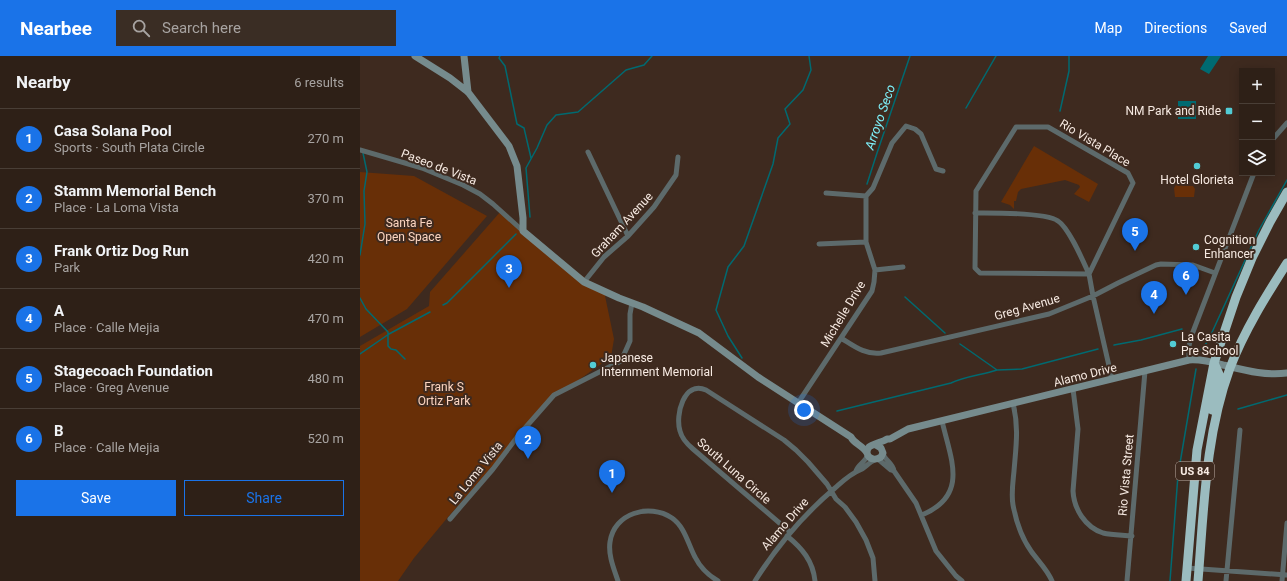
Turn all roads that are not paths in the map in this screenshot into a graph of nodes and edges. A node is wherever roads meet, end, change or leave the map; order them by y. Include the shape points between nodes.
1 (415, 56) edge
2 (464, 56) edge
3 (468, 92) junction
4 (1287, 123) edge
5 (1275, 137) edge
6 (360, 150) edge
7 (588, 152) dead end
8 (678, 158) dead end
9 (943, 171) dead end
10 (1253, 176) edge
11 (1287, 192) edge
12 (826, 193) dead end
13 (866, 196) junction
14 (975, 213) junction
15 (523, 231) junction
16 (628, 236) junction
17 (866, 242) junction
18 (819, 244) dead end
19 (1287, 263) edge
20 (903, 267) dead end
21 (875, 270) junction
22 (1215, 273) junction
23 (1089, 274) junction
24 (584, 282) junction
25 (1093, 296) junction
26 (632, 303) junction
27 (841, 338) junction
28 (1189, 360) junction
29 (1214, 363) junction
30 (1230, 367) junction
31 (1145, 371) junction
32 (1287, 373) edge
33 (1112, 380) junction
34 (1073, 389) junction
35 (798, 403) junction
36 (1013, 403) junction
37 (942, 421) junction
38 (1240, 430) dead end
39 (1212, 432) junction
40 (851, 437) junction
41 (890, 439) junction
42 (874, 445) junction
43 (883, 452) junction
44 (868, 454) junction
45 (877, 460) junction
46 (856, 471) junction
47 (894, 471) junction
48 (831, 491) junction
49 (922, 516) junction
50 (450, 520) dead end
51 (1287, 523) edge
52 (788, 534) junction
53 (1132, 536) junction
54 (1187, 568) junction
55 (1199, 569) junction
56 (1227, 571) junction
57 (1284, 577) edge
58 (618, 581) edge
59 (718, 581) edge
60 (755, 581) edge
61 (815, 581) edge
62 (875, 581) edge
63 (962, 581) edge
64 (1052, 581) edge
65 (1127, 581) edge
66 (1186, 581) edge
67 (1198, 581) edge
68 (1226, 581) edge

1 - 3 street
2 - 3 street
3 - 15 street via 504,138 514,156
4 - 5 street
6 - 15 street, Paseo de Vista via 422,168 463,185 494,204
7 - 16 street
8 - 16 street, Graham Avenue via 676,175 654,208
9 - 13 street via 936,169 921,134 906,126 892,143 873,188
10 - 22 street
11 - 29 highway, US 84 via 1252,258
12 - 13 street
13 - 17 street, Michelle Drive
14 - 23 street via 1015,214 1058,220 1065,228
14 - 23 street, Rio Vista Place via 975,268 980,273
14 - 23 street, Rio Vista Place via 976,191 1016,127 1048,127 1128,173 1133,183
15 - 24 street
16 - 24 street, Graham Avenue via 604,257
17 - 18 street
17 - 21 street, Michelle Drive
19 - 30 highway, US 84
20 - 21 street
21 - 27 street, Michelle Drive via 872,291
22 - 25 street, Greg Avenue via 1193,265 1161,264
22 - 28 street via 1191,336
23 - 25 street
24 - 26 street
25 - 27 street, Greg Avenue via 1048,314 881,354 862,351
25 - 33 street
26 - 35 street via 699,333
26 - 50 street, La Loma Vista via 630,341 620,361 554,395
27 - 35 street, Michelle Drive
28 - 29 street, Alamo Drive
28 - 31 street, Alamo Drive
29 - 30 street, Alamo Drive
29 - 39 highway via 1219,374 1211,415
29 - 54 highway, US 84 via 1197,450
30 - 32 street, Alamo Drive via 1262,374
30 - 39 highway, US 84
31 - 33 street, Alamo Drive
31 - 53 street, Rio Vista Street
33 - 34 street, Alamo Drive
34 - 36 street, Alamo Drive
34 - 53 street via 1078,429 1074,501 1085,522 1095,530
35 - 40 street
36 - 37 street, Alamo Drive
36 - 64 street via 1017,428 1012,491 1015,511 1024,540
37 - 41 street, Alamo Drive via 908,429
37 - 49 street via 952,463 953,482 943,503
38 - 56 street
39 - 55 highway, US 84
40 - 42 street
40 - 44 street
41 - 42 street, Alamo Drive
41 - 43 street
42 - 43 street via 880,446
42 - 44 street via 869,448
43 - 45 street
43 - 47 street
44 - 45 street via 870,458
44 - 46 street, Alamo Drive
45 - 46 street, Alamo Drive
45 - 47 street
46 - 48 street, Alamo Drive
47 - 49 street via 913,497
48 - 52 street, Alamo Drive
48 - 52 street, South Luna Circle via 796,450 778,436 703,389 690,392 678,413 678,425 684,441
48 - 62 street, South Luna Circle via 852,516 866,540 873,558
49 - 63 street via 936,551
51 - 57 street
52 - 60 street, Alamo Drive
52 - 61 street, South Luna Circle via 808,558
53 - 65 street, Rio Vista Street
54 - 55 street
54 - 66 highway, US 84
55 - 56 street
55 - 67 highway, US 84
56 - 57 street
56 - 68 street
58 - 59 street via 610,554 613,532 628,516 654,511 677,522 699,564

